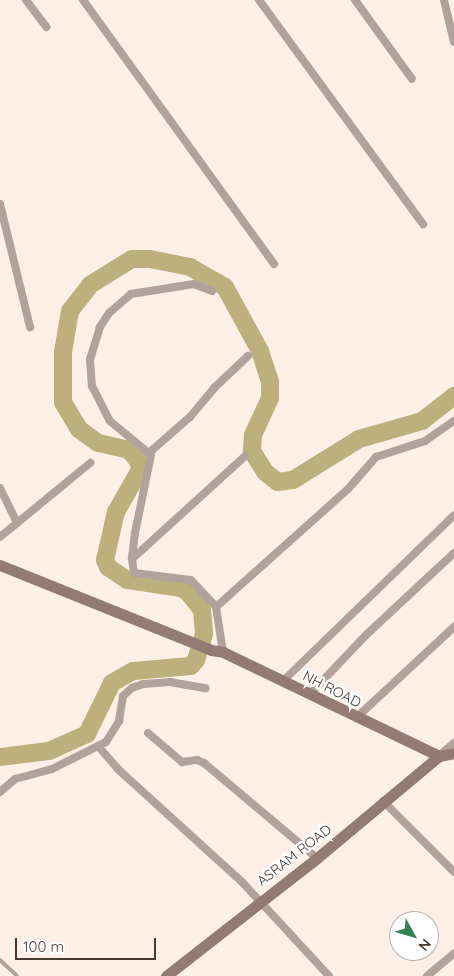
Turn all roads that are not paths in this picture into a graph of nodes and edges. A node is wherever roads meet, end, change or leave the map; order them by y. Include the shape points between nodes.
1 (26, 0) edge
2 (83, 0) edge
3 (259, 0) edge
4 (355, 0) edge
5 (444, 0) edge
6 (46, 27) dead end
7 (454, 42) edge
8 (412, 80) dead end
9 (0, 204) edge
10 (423, 224) dead end
11 (274, 264) dead end
12 (212, 291) dead end
13 (30, 327) dead end
14 (248, 356) dead end
15 (454, 421) edge
16 (150, 452) junction
17 (245, 456) dead end
18 (90, 463) dead end
19 (0, 488) edge
20 (454, 515) edge
21 (17, 523) junction
22 (0, 536) edge
23 (454, 553) edge
24 (132, 559) junction
25 (0, 566) edge
26 (216, 606) junction
27 (454, 627) edge
28 (223, 652) junction
29 (282, 681) junction
30 (204, 688) dead end
31 (310, 694) junction
32 (356, 718) junction
33 (148, 733) dead end
34 (454, 743) edge
35 (98, 746) junction
36 (454, 753) edge
37 (439, 756) junction
38 (0, 792) edge
39 (383, 801) junction
40 (317, 858) junction
41 (454, 872) edge
42 (258, 901) junction
43 (454, 953) edge
44 (0, 960) edge
45 (17, 976) edge
46 (166, 976) edge
47 (329, 976) edge
48 (427, 976) edge

1 - 6 street
2 - 11 street
3 - 10 street
4 - 8 street
5 - 7 street
9 - 13 street
12 - 16 street via 194,284 131,294 109,313 100,327 90,358 95,394 110,421
14 - 16 street via 214,388 190,417
15 - 26 street via 425,441 376,457 348,489
16 - 24 street via 152,462
17 - 24 street
18 - 21 street
19 - 21 street
20 - 29 street
21 - 22 street
23 - 31 street via 366,635
24 - 26 street via 134,573 191,580
25 - 28 main road, NH ROAD
26 - 28 street
27 - 32 street
28 - 29 main road, NH ROAD
29 - 31 main road, NH ROAD
30 - 35 street via 170,682 132,688 123,696 121,714 114,731
31 - 32 main road, NH ROAD
32 - 37 main road, NH ROAD
33 - 40 street via 182,762 197,760 204,763
34 - 37 street
35 - 38 street via 52,769 15,779
35 - 42 street
36 - 37 main road
37 - 39 main road, ASRAM ROAD
39 - 40 main road, ASRAM ROAD
39 - 41 street
40 - 42 main road, ASRAM ROAD
42 - 46 main road, ASRAM ROAD
42 - 47 street
43 - 48 street
44 - 45 lane

